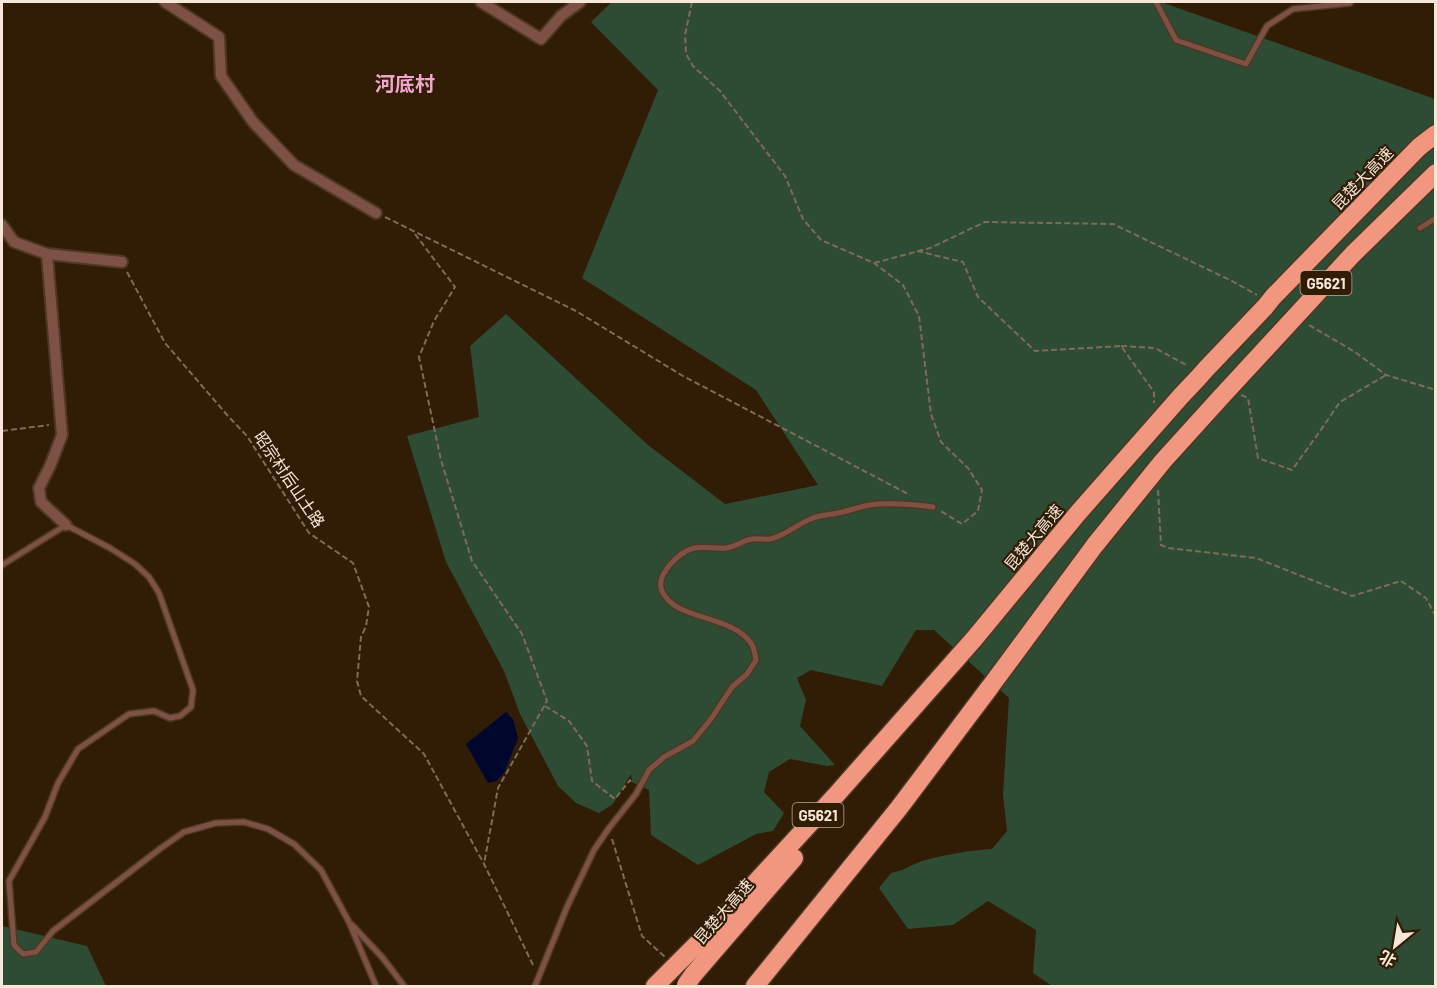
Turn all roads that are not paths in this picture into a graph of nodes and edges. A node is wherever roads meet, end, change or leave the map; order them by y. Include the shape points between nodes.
1 (165, 2) edge
2 (481, 2) edge
3 (580, 2) edge
4 (1156, 2) edge
5 (1350, 3) dead end
6 (1436, 134) edge
7 (1436, 173) edge
8 (376, 213) road end
9 (1436, 218) edge
10 (2, 225) edge
11 (1420, 228) dead end
12 (47, 254) junction
13 (122, 261) road end
14 (933, 507) road end
15 (66, 525) junction
16 (2, 565) edge
17 (974, 639) junction
18 (349, 922) junction
19 (688, 982) edge
20 (376, 987) edge
21 (404, 987) edge
22 (535, 987) edge
23 (656, 987) edge
24 (755, 987) edge

1 - 8 street via 219,37 221,76 253,122 294,165
2 - 3 street via 541,39
4 - 5 lane via 1176,40 1246,64 1267,26 1293,9
6 - 17 highway, 昆楚大高速 / G5621, bridge via 1199,372
7 - 24 highway, G5621, bridge via 1353,254 1229,395 1163,461 1095,545 898,808
9 - 11 lane
10 - 12 street via 14,242
12 - 13 street
12 - 15 street via 62,435 39,488 41,502
14 - 22 lane via 867,505 811,518 769,539 751,538 727,548 694,548 667,567 660,583 666,598 681,610 724,623 739,632 752,643 756,660 693,741 649,770 594,850
15 - 16 lane
15 - 18 lane via 135,564 159,593 193,690 191,707 170,718 153,711 129,714 78,748 9,881 14,945 23,954 36,952 53,931 161,848 184,832 216,823 244,822 268,829 294,844 321,870
17 - 19 highway, 昆楚大高速 / G5621 via 899,735
17 - 23 highway, G5621 via 837,794
18 - 20 lane
18 - 21 lane

